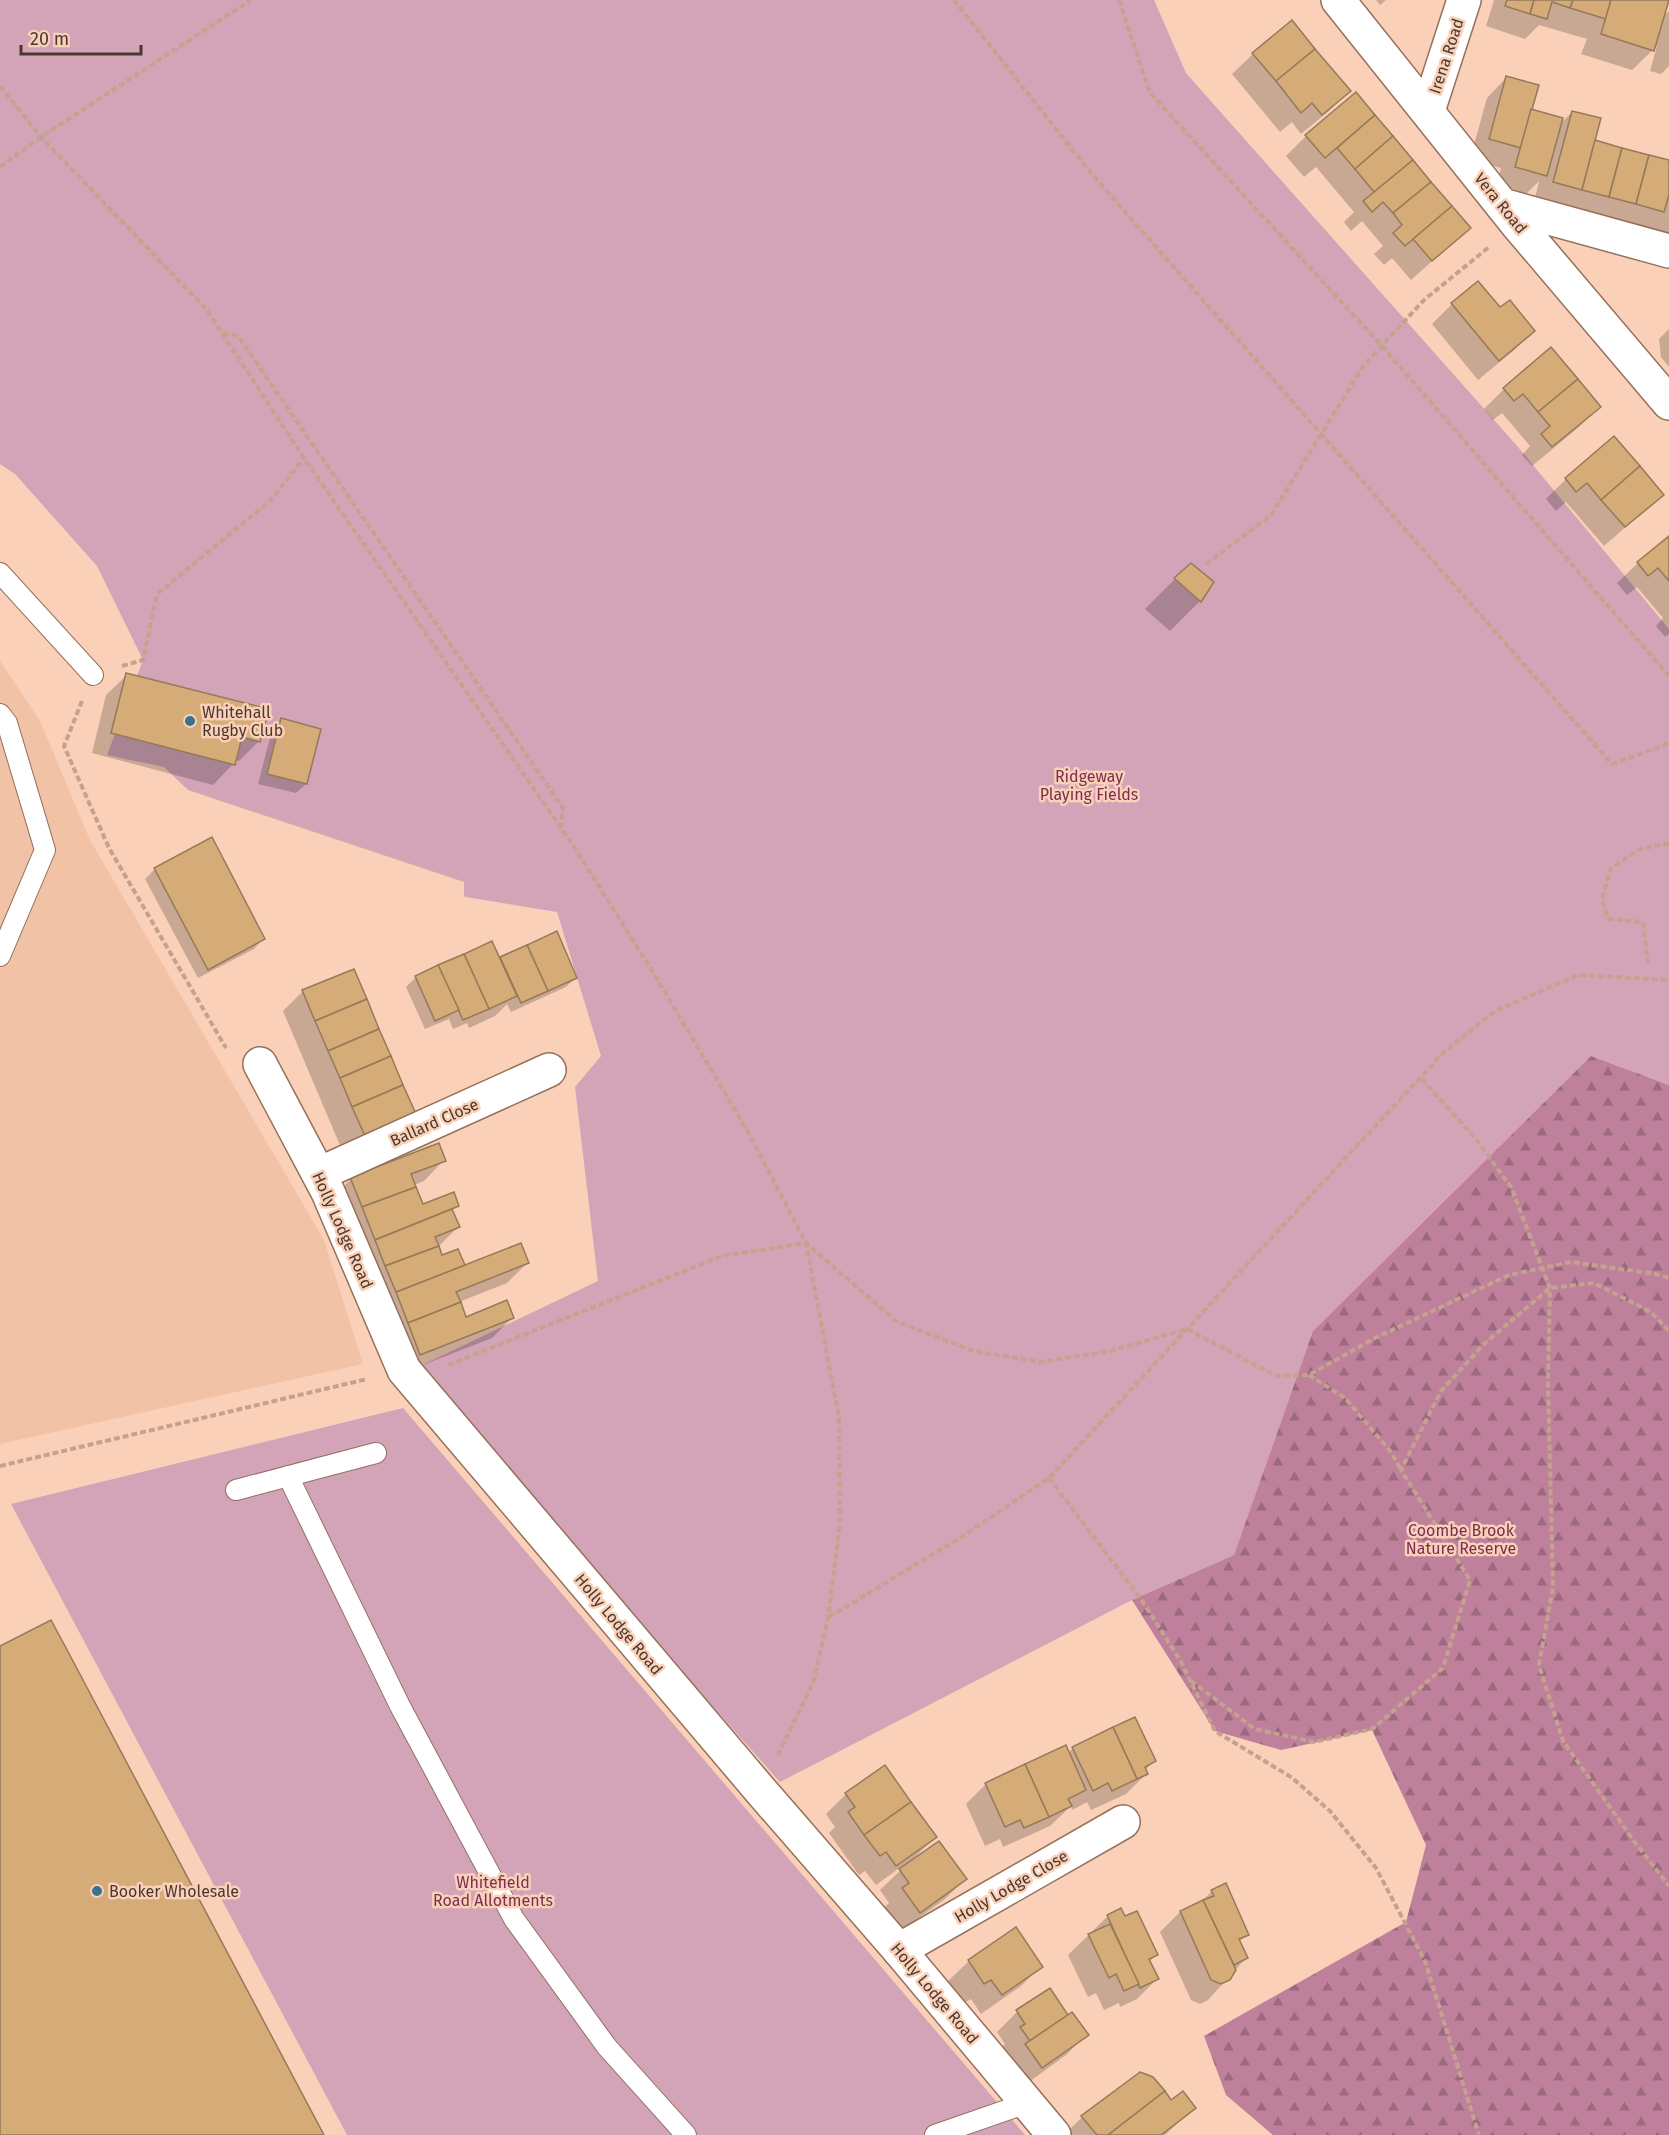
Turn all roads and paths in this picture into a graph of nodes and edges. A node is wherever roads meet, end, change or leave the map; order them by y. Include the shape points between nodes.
1 (251, 0) edge
2 (954, 0) edge
3 (1119, 0) edge
4 (1338, 0) edge
5 (1464, 0) edge
6 (0, 86) edge
7 (1428, 111) junction
8 (41, 137) junction
9 (0, 167) edge
10 (1510, 214) junction
11 (1669, 250) edge
12 (222, 333) junction
13 (1381, 345) junction
14 (1669, 403) edge
15 (1322, 434) junction
16 (304, 458) junction
17 (1206, 564) dead end
18 (0, 573) edge
19 (93, 675) junction
20 (1669, 676) edge
21 (0, 714) edge
22 (1669, 741) edge
23 (561, 826) junction
24 (1669, 843) edge
25 (0, 956) edge
26 (1648, 964) dead end
27 (1669, 980) edge
28 (260, 1064) joint
29 (549, 1070) dead end
30 (1422, 1079) junction
31 (319, 1174) junction
32 (806, 1243) junction
33 (1543, 1268) junction
34 (1669, 1278) edge
35 (1550, 1288) junction
36 (1187, 1329) junction
37 (1669, 1331) edge
38 (404, 1370) junction
39 (1309, 1375) junction
40 (376, 1453) dead end
41 (0, 1466) edge
42 (1401, 1470) junction
43 (288, 1476) junction
44 (1050, 1478) junction
45 (236, 1490) dead end
46 (828, 1618) junction
47 (1191, 1681) junction
48 (761, 1791) junction
49 (1123, 1822) dead end
50 (1669, 1886) edge
51 (900, 1950) junction
52 (1027, 2103) junction
53 (686, 2135) edge
54 (935, 2135) edge
55 (1054, 2135) edge
56 (1479, 2135) edge

1 - 8 path
2 - 15 path via 1090,172
3 - 13 path via 1150,93
4 - 7 street, Vera Road
5 - 7 street, Irena Road
6 - 8 path
7 - 10 street, Vera Road
8 - 9 path
8 - 12 path via 207,310
10 - 11 street
10 - 13 path
10 - 14 street, Vera Road
12 - 16 path
12 - 23 path via 238,336 563,808
13 - 15 path via 1364,365
13 - 20 path
15 - 17 path via 1271,515
15 - 22 path via 1612,765
16 - 19 path via 270,501 158,594 143,660
16 - 23 path
18 - 19 lane
19 - 28 path via 64,746 109,848 211,1023 240,1070
21 - 25 lane via 7,723 45,850
23 - 32 path via 742,1122
24 - 26 path via 1640,849 1611,868 1602,899 1608,919 1643,922
27 - 30 path via 1578,975 1495,1011 1444,1052
28 - 31 street, Holly Lodge Road
29 - 31 street, Ballard Close
30 - 33 path via 1475,1138 1511,1187
30 - 36 path
31 - 38 street, Holly Lodge Road
32 - 36 path via 896,1321 973,1351 1040,1362 1110,1351
32 - 38 path via 722,1256 436,1370
32 - 46 path via 839,1417 840,1524
33 - 34 path via 1570,1262
33 - 35 path
33 - 39 path via 1509,1275 1444,1304
35 - 37 path via 1594,1283 1651,1312
35 - 42 path via 1485,1344 1441,1391
35 - 50 path via 1553,1587 1539,1665 1563,1741
36 - 39 path via 1275,1376
36 - 44 path
38 - 41 path
38 - 48 street, Holly Lodge Road
39 - 42 path via 1345,1398 1391,1452
40 - 43 lane
42 - 47 path via 1470,1580 1443,1668 1372,1729 1314,1742 1255,1729
43 - 45 lane
43 - 53 lane via 400,1706 514,1919 607,2048
44 - 46 path
44 - 47 path via 1142,1599
46 - 48 path via 813,1683
47 - 56 path via 1215,1731 1291,1777 1330,1811 1376,1868 1425,1961
48 - 51 street, Holly Lodge Road
49 - 51 street, Holly Lodge Close
51 - 52 street, Holly Lodge Road
52 - 54 lane
52 - 55 street, Holly Lodge Road

